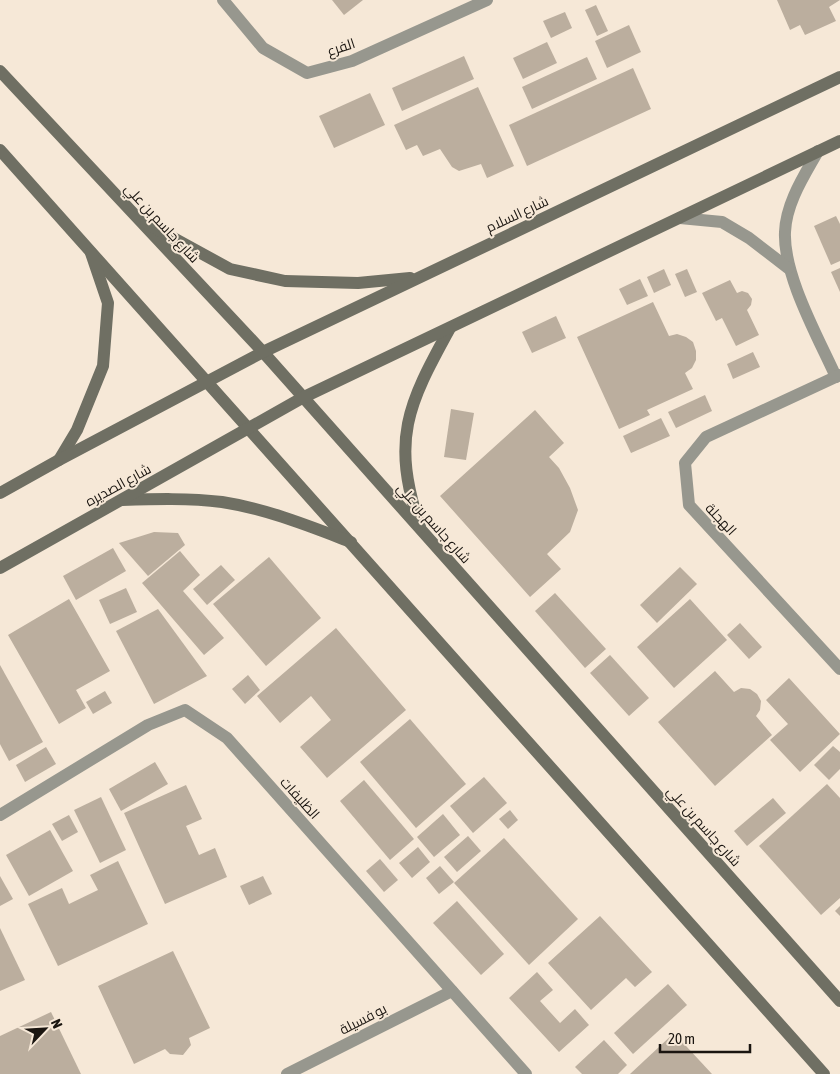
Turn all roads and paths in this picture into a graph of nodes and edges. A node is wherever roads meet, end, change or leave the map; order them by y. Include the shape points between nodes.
1 (223, 0) edge
2 (487, 0) edge
3 (0, 71) edge
4 (840, 77) edge
5 (840, 141) edge
6 (0, 150) edge
7 (818, 151) junction
8 (134, 216) junction
9 (680, 218) junction
10 (89, 248) junction
11 (788, 268) junction
12 (420, 277) junction
13 (450, 328) junction
14 (263, 352) junction
15 (838, 376) edge
16 (208, 381) junction
17 (302, 398) junction
18 (250, 428) junction
19 (59, 460) junction
20 (0, 494) edge
21 (121, 500) junction
22 (421, 532) junction
23 (353, 543) junction
24 (0, 568) edge
25 (840, 670) edge
26 (0, 815) edge
27 (452, 991) junction
28 (840, 1001) edge
29 (287, 1074) edge
30 (526, 1074) edge
31 (824, 1074) edge

1 - 2 street, الفرع via 263,48 307,73 352,62
3 - 8 main road, شارع جاسم بن علي
4 - 12 main road, شارع السلام
5 - 7 main road
6 - 10 main road
7 - 9 main road
7 - 11 street, الهجلة via 796,189 789,215 785,232
8 - 12 main road via 230,268 285,281 358,283
8 - 14 main road, شارع جاسم بن علي
9 - 11 street, الهجلة via 722,222
9 - 13 main road
10 - 16 main road
10 - 19 main road via 108,303 103,366 77,430
11 - 15 street, الهجلة
12 - 14 main road, شارع السلام
13 - 17 main road
13 - 22 main road via 421,380 407,423 404,452 409,492
14 - 16 main road, شارع السلام
14 - 17 main road, شارع جاسم بن علي
15 - 25 street, الهجلة via 706,436 685,463 688,505
16 - 18 main road
16 - 19 main road
17 - 18 main road
17 - 22 main road, شارع جاسم بن علي
18 - 21 main road, شارع الصديره
18 - 23 main road
19 - 20 main road
21 - 23 main road via 182,499 223,503 281,516
21 - 24 main road, شارع الصديره
22 - 28 main road, شارع جاسم بن علي
23 - 31 main road
26 - 27 street, الظليفات via 148,724 185,710 227,738
27 - 29 street, بو فسيلة
27 - 30 street, الظليفات

